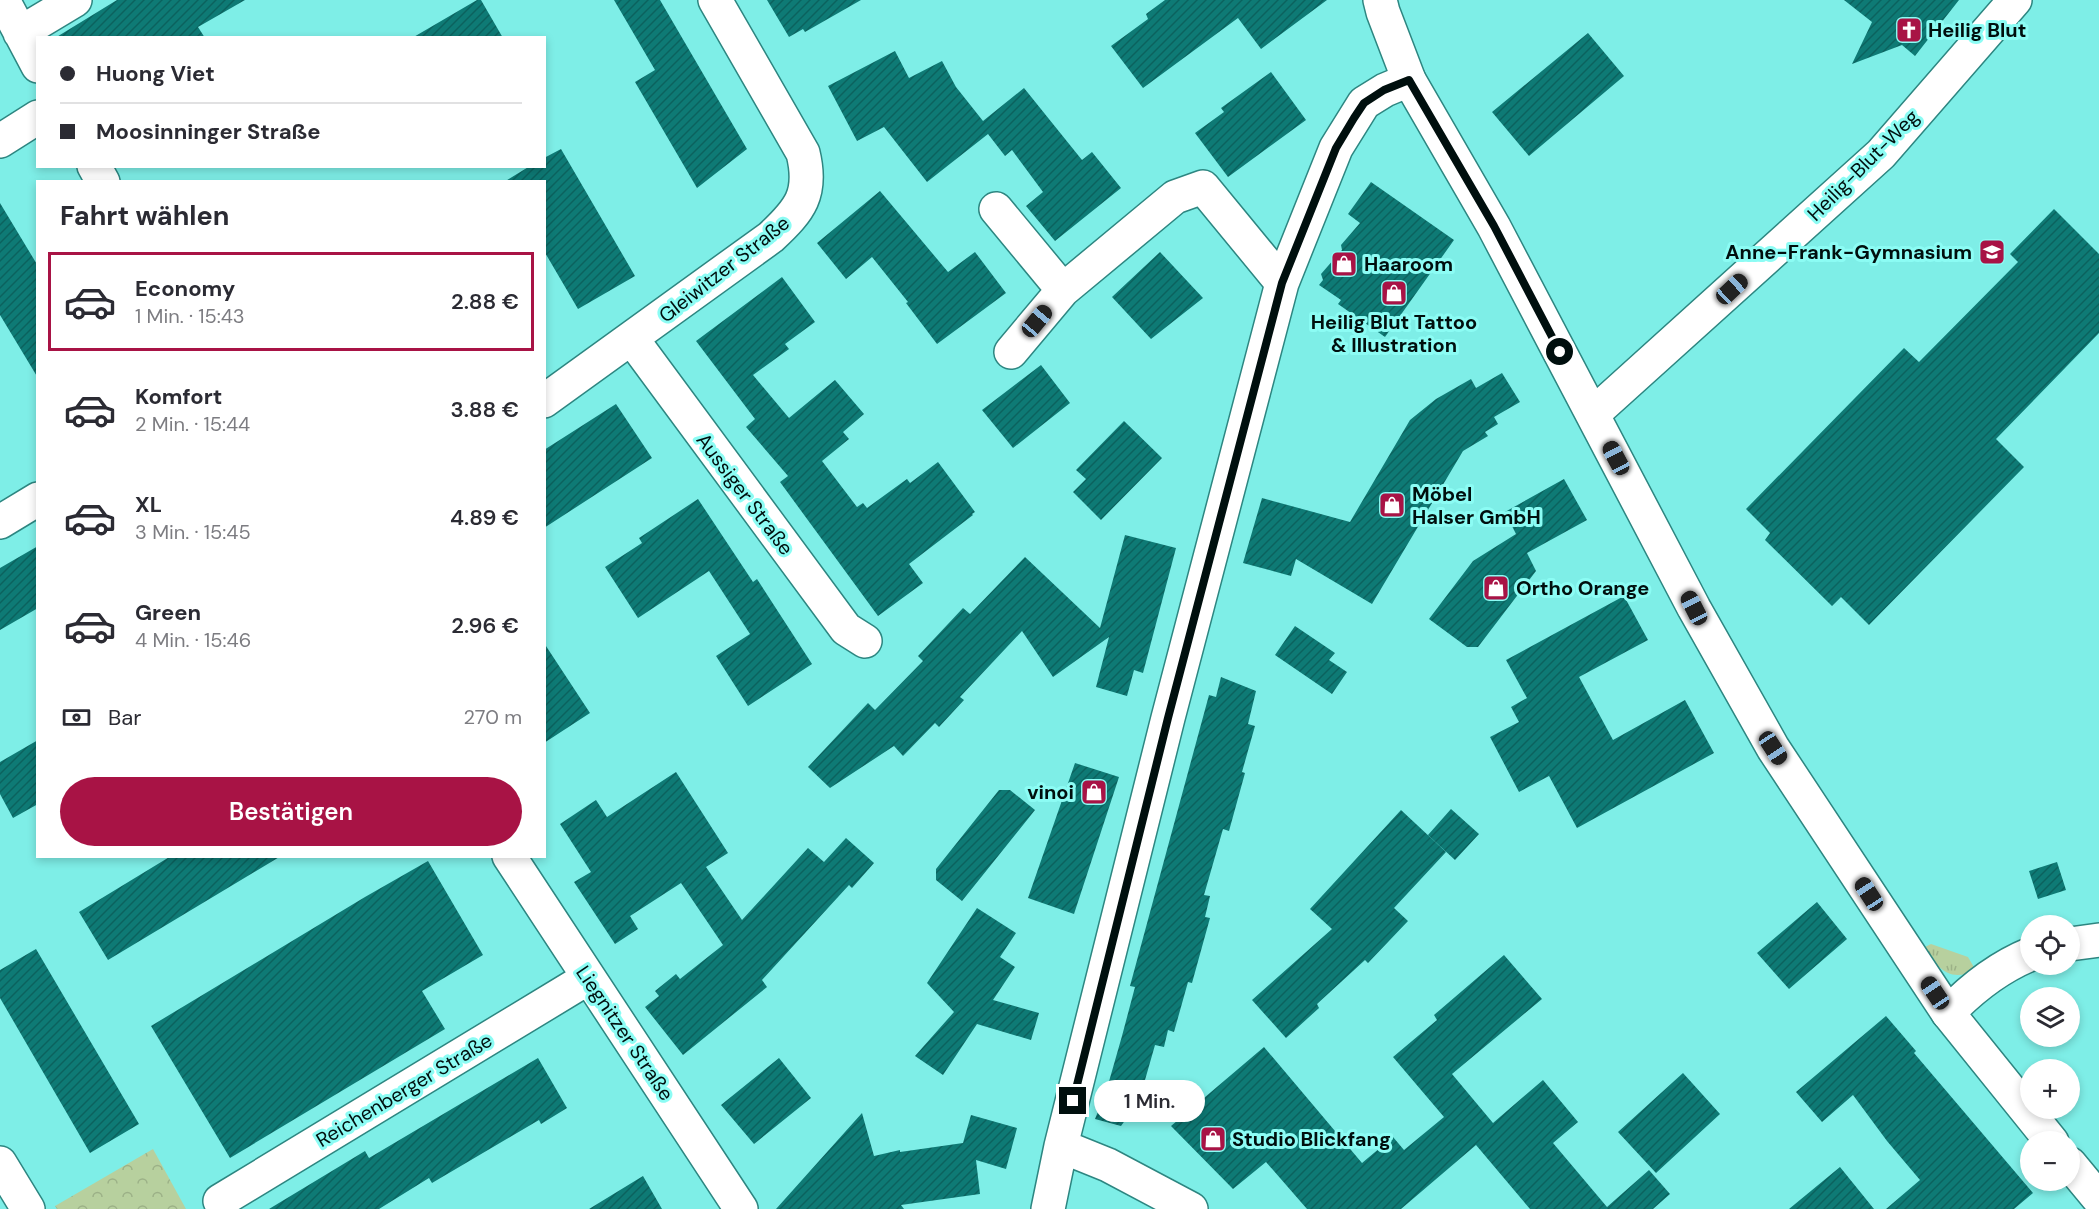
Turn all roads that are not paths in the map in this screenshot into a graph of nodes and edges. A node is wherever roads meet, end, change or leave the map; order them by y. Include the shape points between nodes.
1 (3, 0) edge
2 (75, 0) edge
3 (715, 0) edge
4 (1380, 0) edge
5 (2015, 0) edge
6 (20, 33) junction
7 (36, 62) edge
8 (1409, 80) junction
9 (36, 118) edge
10 (0, 141) edge
11 (996, 209) dead end
12 (1282, 283) junction
13 (1063, 290) junction
14 (632, 339) junction
15 (1011, 352) dead end
16 (546, 400) edge
17 (1593, 414) junction
18 (36, 500) edge
19 (0, 522) edge
20 (865, 641) dead end
21 (510, 858) edge
22 (2099, 940) edge
23 (2080, 943) edge
24 (2020, 959) edge
25 (588, 978) junction
26 (1948, 1013) junction
27 (2043, 1131) edge
28 (1061, 1146) junction
29 (0, 1163) edge
30 (2080, 1176) edge
31 (2099, 1199) edge
32 (220, 1201) dead end
33 (28, 1209) edge
34 (741, 1209) edge
35 (1048, 1209) edge
36 (1191, 1209) edge

1 - 6 street
2 - 6 street
3 - 14 street, Gleiwitzer Straße via 803,153 805,192 798,210 771,237
4 - 8 street
5 - 17 street, Heilig-Blut-Weg via 1881,154
6 - 7 street
8 - 12 street via 1364,103 1347,130 1336,148
8 - 17 street via 1494,226
9 - 10 street
11 - 13 street
12 - 13 street via 1203,187 1175,197
12 - 28 street
13 - 15 street
14 - 16 street, Gleiwitzer Straße
14 - 20 street, Aussiger Straße via 846,629
17 - 26 street via 1694,608 1773,748
18 - 19 street
21 - 25 street, Liegnitzer Straße
22 - 23 street
24 - 26 street via 1969,992
25 - 32 street, Reichenberger Straße
25 - 34 street, Liegnitzer Straße
26 - 27 street
28 - 35 street
28 - 36 street via 1108,1165
29 - 33 street
30 - 31 street

